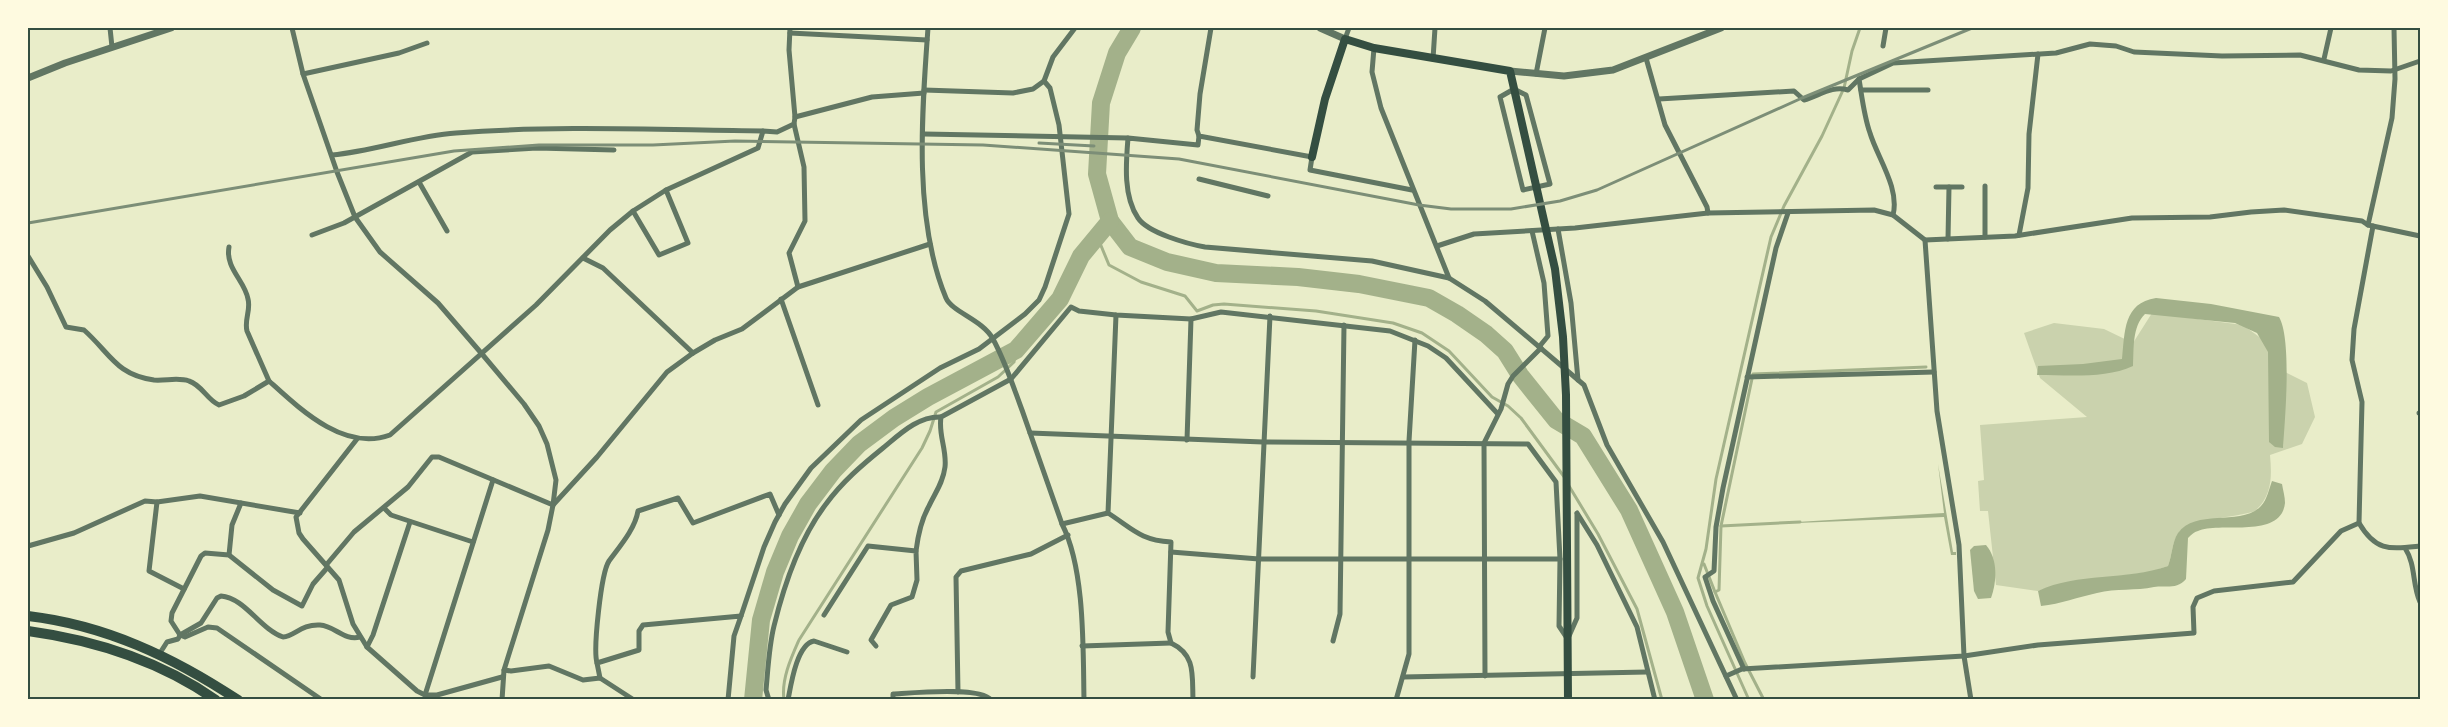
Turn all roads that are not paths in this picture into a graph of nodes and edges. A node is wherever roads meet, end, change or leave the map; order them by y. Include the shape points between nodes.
1 (110, 28) edge
2 (171, 28) edge
3 (292, 28) edge
4 (928, 28) edge
5 (1075, 28) edge
6 (1211, 28) edge
7 (1320, 28) edge
8 (1349, 28) edge
9 (1435, 28) edge
10 (1545, 28) edge
11 (1721, 28) edge
12 (1886, 28) edge
13 (2331, 28) edge
14 (2394, 28) edge
15 (790, 30) edge
16 (1345, 39) junction
17 (927, 40) junction
18 (427, 43) dead end
19 (1883, 46) dead end
20 (112, 47) junction
21 (1374, 48) junction
22 (2038, 54) junction
23 (1646, 58) junction
24 (1433, 59) junction
25 (2324, 59) junction
26 (2420, 61) edge
27 (2395, 70) junction
28 (1510, 71) junction
29 (303, 74) junction
30 (1536, 74) junction
31 (28, 78) edge
32 (1859, 79) junction
33 (1044, 80) junction
34 (1514, 89) junction
35 (1861, 90) junction
36 (1928, 90) dead end
37 (924, 92) junction
38 (1659, 99) junction
39 (795, 118) junction
40 (794, 124) junction
41 (763, 130) junction
42 (924, 134) junction
43 (1060, 135) junction
44 (1199, 136) junction
45 (1128, 138) junction
46 (614, 150) dead end
47 (332, 155) junction
48 (1312, 157) junction
49 (1199, 179) dead end
50 (419, 182) junction
51 (1985, 186) dead end
52 (1949, 187) junction
53 (1962, 187) dead end
54 (1936, 188) dead end
55 (666, 190) junction
56 (1412, 190) junction
57 (1268, 196) dead end
58 (633, 211) junction
59 (1708, 213) junction
60 (1786, 213) junction
61 (1894, 215) junction
62 (355, 217) junction
63 (2370, 225) junction
64 (1558, 229) junction
65 (1532, 231) junction
66 (447, 232) dead end
67 (312, 235) dead end
68 (2019, 235) junction
69 (2420, 236) edge
70 (1985, 237) junction
71 (1948, 239) junction
72 (1925, 240) junction
73 (930, 244) junction
74 (1438, 246) junction
75 (229, 247) dead end
76 (28, 256) edge
77 (583, 258) junction
78 (34, 265) junction
79 (28, 268) edge
80 (1449, 278) junction
81 (798, 287) junction
82 (781, 300) junction
83 (1116, 315) junction
84 (1270, 316) junction
85 (1191, 319) junction
86 (1344, 325) junction
87 (993, 339) junction
88 (1415, 340) junction
89 (1540, 348) junction
90 (693, 353) junction
91 (482, 354) junction
92 (1934, 372) junction
93 (1009, 376) junction
94 (1747, 378) junction
95 (1578, 380) junction
96 (269, 382) junction
97 (818, 405) dead end
98 (1497, 413) junction
99 (941, 417) junction
100 (1030, 433) junction
101 (1110, 436) junction
102 (357, 438) junction
103 (1187, 440) junction
104 (1409, 441) junction
105 (1263, 442) junction
106 (1343, 442) junction
107 (1484, 443) junction
108 (493, 480) junction
109 (157, 502) junction
110 (241, 503) junction
111 (553, 505) junction
112 (384, 508) junction
113 (300, 513) junction
114 (1108, 513) junction
115 (779, 515) junction
116 (410, 522) junction
117 (2359, 523) junction
118 (1062, 524) junction
119 (1068, 535) junction
120 (473, 542) junction
121 (28, 546) edge
122 (2420, 546) edge
123 (2405, 548) junction
124 (916, 551) junction
125 (1171, 552) junction
126 (229, 556) junction
127 (1340, 558) junction
128 (1259, 559) junction
129 (1409, 559) junction
130 (1560, 559) junction
131 (1485, 560) junction
132 (327, 566) junction
133 (184, 589) junction
134 (2420, 602) edge
135 (824, 615) dead end
136 (28, 616) edge
137 (741, 616) junction
138 (28, 631) edge
139 (180, 635) junction
140 (360, 637) junction
141 (1568, 639) junction
142 (1333, 642) dead end
143 (1170, 643) junction
144 (876, 646) dead end
145 (1082, 646) junction
146 (367, 647) junction
147 (847, 652) dead end
148 (160, 654) junction
149 (1964, 656) junction
150 (597, 664) junction
151 (1743, 669) junction
152 (504, 670) junction
153 (1647, 672) junction
154 (1569, 674) junction
155 (1728, 675) junction
156 (1485, 676) junction
157 (1253, 677) dead end
158 (1403, 677) junction
159 (502, 678) junction
160 (600, 678) junction
161 (958, 692) junction
162 (425, 695) junction
163 (216, 700) edge
164 (238, 700) edge
165 (322, 700) edge
166 (502, 700) edge
167 (634, 700) edge
168 (728, 700) edge
169 (769, 700) edge
170 (788, 700) edge
171 (893, 700) edge
172 (991, 700) edge
173 (1084, 700) edge
174 (1193, 700) edge
175 (1396, 700) edge
176 (1568, 700) edge
177 (1655, 700) edge
178 (1737, 700) edge
179 (1971, 700) edge

1 - 20 street
2 - 20 street
3 - 29 street
4 - 17 street
5 - 33 street via 1053,58
6 - 44 street via 1200,94
7 - 16 street
8 - 16 street
9 - 24 street
10 - 30 street
11 - 23 street
12 - 19 street
13 - 25 street
14 - 27 street
15 - 17 street
15 - 39 street
16 - 21 main road
16 - 48 main road via 1325,99
17 - 37 street
18 - 29 street
20 - 31 street
21 - 24 main road
21 - 56 street via 1372,72 1381,108
22 - 25 street via 2090,44 2116,46 2134,52 2300,55
22 - 32 street via 1893,63
22 - 68 street via 2029,134 2028,188
23 - 30 street via 1597,73
23 - 38 street
24 - 28 main road
25 - 27 street via 2359,70
26 - 27 street
27 - 63 street via 2392,118
28 - 30 street
28 - 34 main road
29 - 47 street
32 - 35 street
32 - 38 street via 1848,90 1825,91 1804,100 1794,91
33 - 37 street via 1033,89 1013,93
33 - 43 street via 1050,88
34 - 34 street via 1526,95 1550,184 1523,190 1500,97
34 - 141 main road via 1560,303 1566,395
35 - 36 street
35 - 61 street via 1869,132 1890,183
37 - 39 street via 872,97
37 - 42 street
38 - 59 street via 1665,125
39 - 40 street
40 - 41 street via 777,132
40 - 81 street via 804,167 805,221 789,253
41 - 47 street via 536,128 481,131
41 - 55 street via 758,148 747,155
42 - 43 street
42 - 73 street via 923,185
43 - 45 street
43 - 87 street via 1069,214 1067,223 1039,300
44 - 45 street via 1198,145
44 - 48 street
45 - 80 street via 1126,166 1131,198 1138,220 1156,231 1205,247 1372,261
46 - 50 street via 537,148 472,152
47 - 62 street
48 - 56 street via 1310,170
49 - 57 street
50 - 62 street
50 - 66 street
51 - 70 street
52 - 53 street
52 - 54 street
52 - 71 street
55 - 58 street
55 - 58 street via 688,243 659,255
56 - 74 street
58 - 77 street
59 - 60 street
59 - 64 street
60 - 61 street via 1874,210
60 - 94 street
61 - 72 street
62 - 67 street
62 - 91 street via 380,252 438,303
63 - 68 street via 2362,221 2284,210 2210,217 2132,218
63 - 69 street
63 - 117 street via 2352,360 2362,402
64 - 65 street
64 - 95 street via 1571,303
65 - 74 street via 1474,234
65 - 89 street via 1544,283 1548,336
68 - 70 street
70 - 71 street
71 - 72 street
72 - 92 street
73 - 81 street
73 - 87 street via 946,300 987,330
74 - 80 street
75 - 96 street via 229,261 248,297 247,331
76 - 78 street
77 - 90 street via 603,268
77 - 91 street
78 - 79 street
78 - 96 street via 66,327 84,330 116,366 130,374 157,380 190,381 219,405
80 - 89 street via 1485,301
81 - 82 street
82 - 90 street via 742,330
82 - 97 street
83 - 85 street
83 - 93 street via 1071,308
83 - 101 street
84 - 85 street via 1221,312
84 - 86 street
84 - 105 street
85 - 103 street
86 - 88 street via 1390,331
86 - 106 street
87 - 93 street
87 - 115 street via 980,349 940,368 861,420 812,468
88 - 98 street via 1446,358
88 - 104 street
89 - 95 street
89 - 98 street via 1513,376
90 - 111 street via 667,372
91 - 102 street via 390,435
91 - 111 street via 539,426 556,480
92 - 94 street
92 - 149 street via 1937,411 1959,545
93 - 99 street
93 - 100 street
94 - 151 street via 1716,527 1714,571 1705,577
95 - 155 street via 1584,385 1607,445 1663,542
96 - 102 street via 313,418
98 - 107 street
99 - 124 street via 945,466 942,482 918,533
99 - 169 street via 920,420 895,438 852,474 825,504 805,539 774,628 766,690
100 - 101 street
100 - 118 street
101 - 103 street
101 - 114 street
102 - 113 street
103 - 105 street
104 - 106 street
104 - 107 street
104 - 129 street
105 - 106 street
105 - 128 street
106 - 127 street
107 - 130 street via 1528,444 1556,482
107 - 131 street
108 - 111 street
108 - 112 street via 432,457 408,487
108 - 120 street
109 - 110 street via 200,496
109 - 121 street via 145,501 74,533
109 - 133 street via 149,571
110 - 113 street
110 - 126 street via 232,525
111 - 152 street
112 - 116 street via 391,515
112 - 132 street via 354,532
113 - 132 street via 296,517 299,533
114 - 118 street
114 - 125 street via 1141,537 1171,542
115 - 137 street via 764,547
115 - 150 street via 770,494 693,523 678,498 638,511 608,562 603,577
116 - 120 street
116 - 146 street
117 - 123 street via 2374,543 2384,548
117 - 149 street via 2341,530 2293,582 2214,592 2197,598 2193,606 2194,633 2038,645
118 - 119 street
119 - 145 street via 1077,573
119 - 161 street via 1032,554 956,576
120 - 162 street
122 - 123 street
123 - 134 street via 2413,562
124 - 135 street via 868,546
124 - 144 street via 916,580 912,597 891,605 872,640
125 - 128 street
125 - 143 street
126 - 132 street via 273,590 302,606
126 - 133 street via 209,552 202,554
127 - 128 street
127 - 129 street
127 - 142 street via 1340,614
128 - 157 street
129 - 131 street
129 - 158 street via 1409,654
130 - 131 street
130 - 141 street via 1559,626
131 - 156 street
132 - 140 street via 339,580 352,624
133 - 139 street via 171,620
136 - 148 highway via 84,627
137 - 150 street via 643,625 639,632 639,650
137 - 168 street via 734,636
138 - 163 highway via 80,640 155,664
139 - 140 street via 201,623 221,596 232,598 283,637 303,627 318,625 350,638
139 - 148 street via 166,642
139 - 165 street via 185,637 208,627 217,628
140 - 146 street
141 - 153 street via 1577,618 1577,513 1597,545 1637,627
141 - 154 main road
143 - 145 street
143 - 174 street via 1183,649 1190,660
145 - 173 street
146 - 162 street
147 - 170 street via 814,641 804,646
148 - 164 highway
149 - 151 street
149 - 179 street
150 - 160 street
151 - 155 street
152 - 159 street
152 - 160 street via 550,666 583,680
153 - 154 street
153 - 177 street
154 - 156 street
154 - 176 main road
155 - 178 street
156 - 158 street
158 - 175 street
159 - 162 street via 447,693
159 - 166 street
160 - 167 street
161 - 171 street via 893,694
161 - 172 street via 986,695

